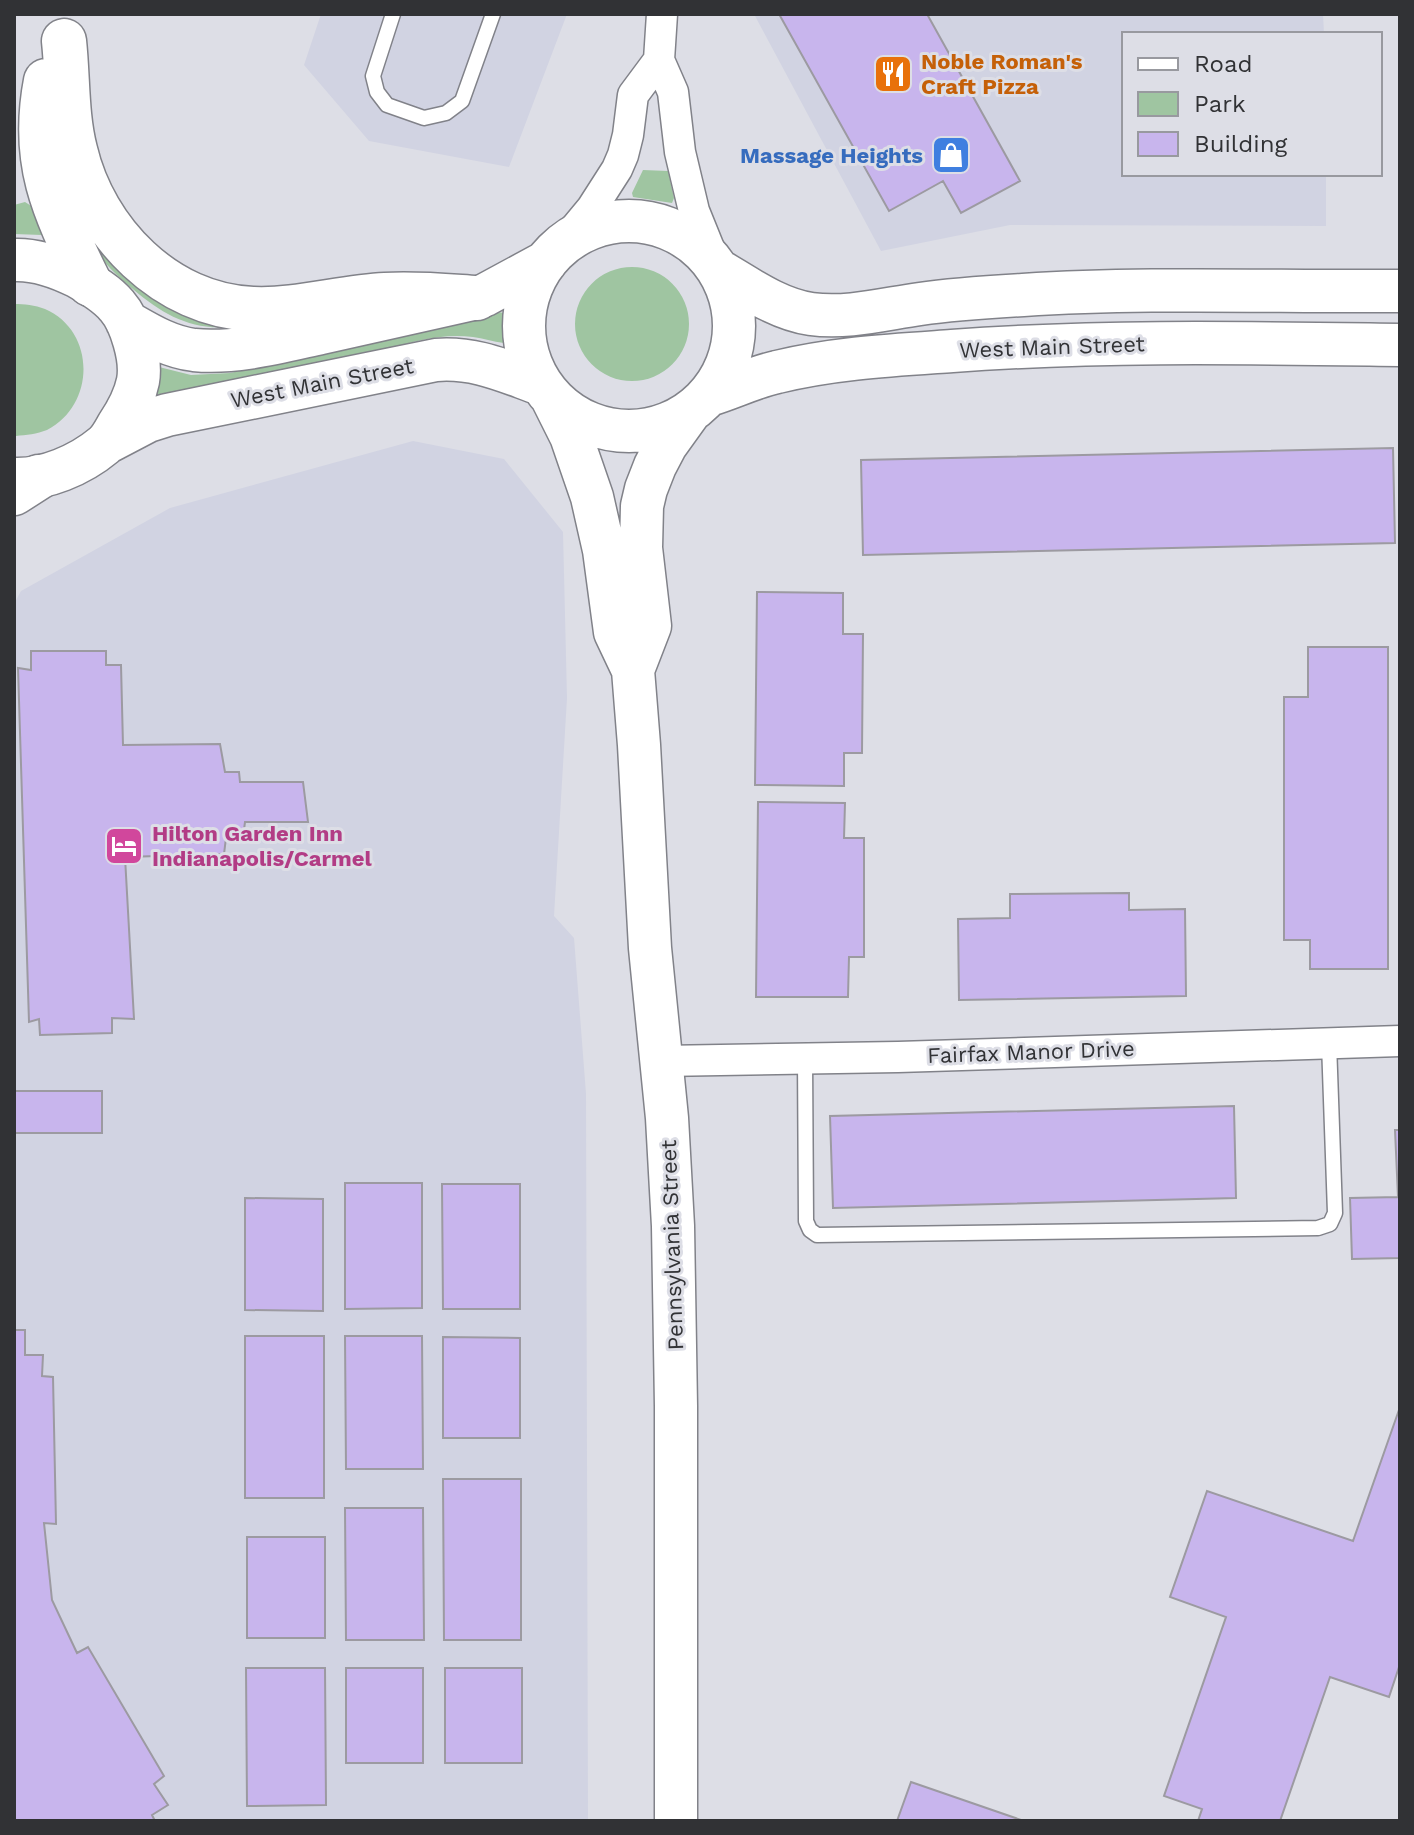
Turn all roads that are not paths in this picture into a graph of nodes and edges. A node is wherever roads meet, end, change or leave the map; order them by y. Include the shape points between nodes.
1 (393, 14) edge
2 (493, 14) edge
3 (662, 14) edge
4 (70, 28) edge
5 (659, 60) junction
6 (552, 256) junction
7 (14, 260) edge
8 (717, 269) junction
9 (90, 284) junction
10 (1400, 291) edge
11 (477, 298) junction
12 (127, 322) junction
13 (1400, 345) edge
14 (546, 391) junction
15 (699, 404) junction
16 (106, 443) junction
17 (22, 483) edge
18 (633, 670) junction
19 (1400, 1041) edge
20 (1329, 1043) junction
21 (805, 1058) junction
22 (662, 1061) junction
23 (676, 1821) edge

1 - 2 lane via 373,76 377,92 387,105 424,118 446,113 462,101
3 - 5 street
4 - 9 highway via 48,73 40,126 42,156 58,218
4 - 11 highway via 71,135 90,197 122,244 166,280 211,303 253,309 384,295
5 - 6 street via 633,95 617,169
5 - 8 street via 673,92 694,211
6 - 8 main road via 583,232 611,223 641,222 684,237
6 - 11 main road
6 - 14 main road via 535,278 524,314 532,368
7 - 9 main road via 55,266
8 - 10 main road via 779,304 827,315 1098,291
8 - 15 main road via 730,297 735,327 725,371
9 - 12 main road via 116,304
11 - 12 main road via 220,351 175,346
12 - 16 main road via 137,353 138,380
13 - 15 main road, West Main Street via 1135,343 963,350 811,365 760,376
14 - 15 main road via 573,415 611,430 651,429 677,420
14 - 16 main road, West Main Street via 489,364 436,360 167,415
14 - 18 main road, Pennsylvania Street via 571,436 592,497 615,632
15 - 18 main road, Pennsylvania Street via 666,445 646,489 641,540 650,626
16 - 17 main road, West Main Street via 67,467
18 - 22 main road, Pennsylvania Street
19 - 20 street, Fairfax Manor Drive
20 - 21 street, Fairfax Manor Drive
20 - 21 lane via 1335,1213 1330,1224 1318,1228 817,1235 806,1221
21 - 22 street, Fairfax Manor Drive
22 - 23 main road, Pennsylvania Street via 675,1327

